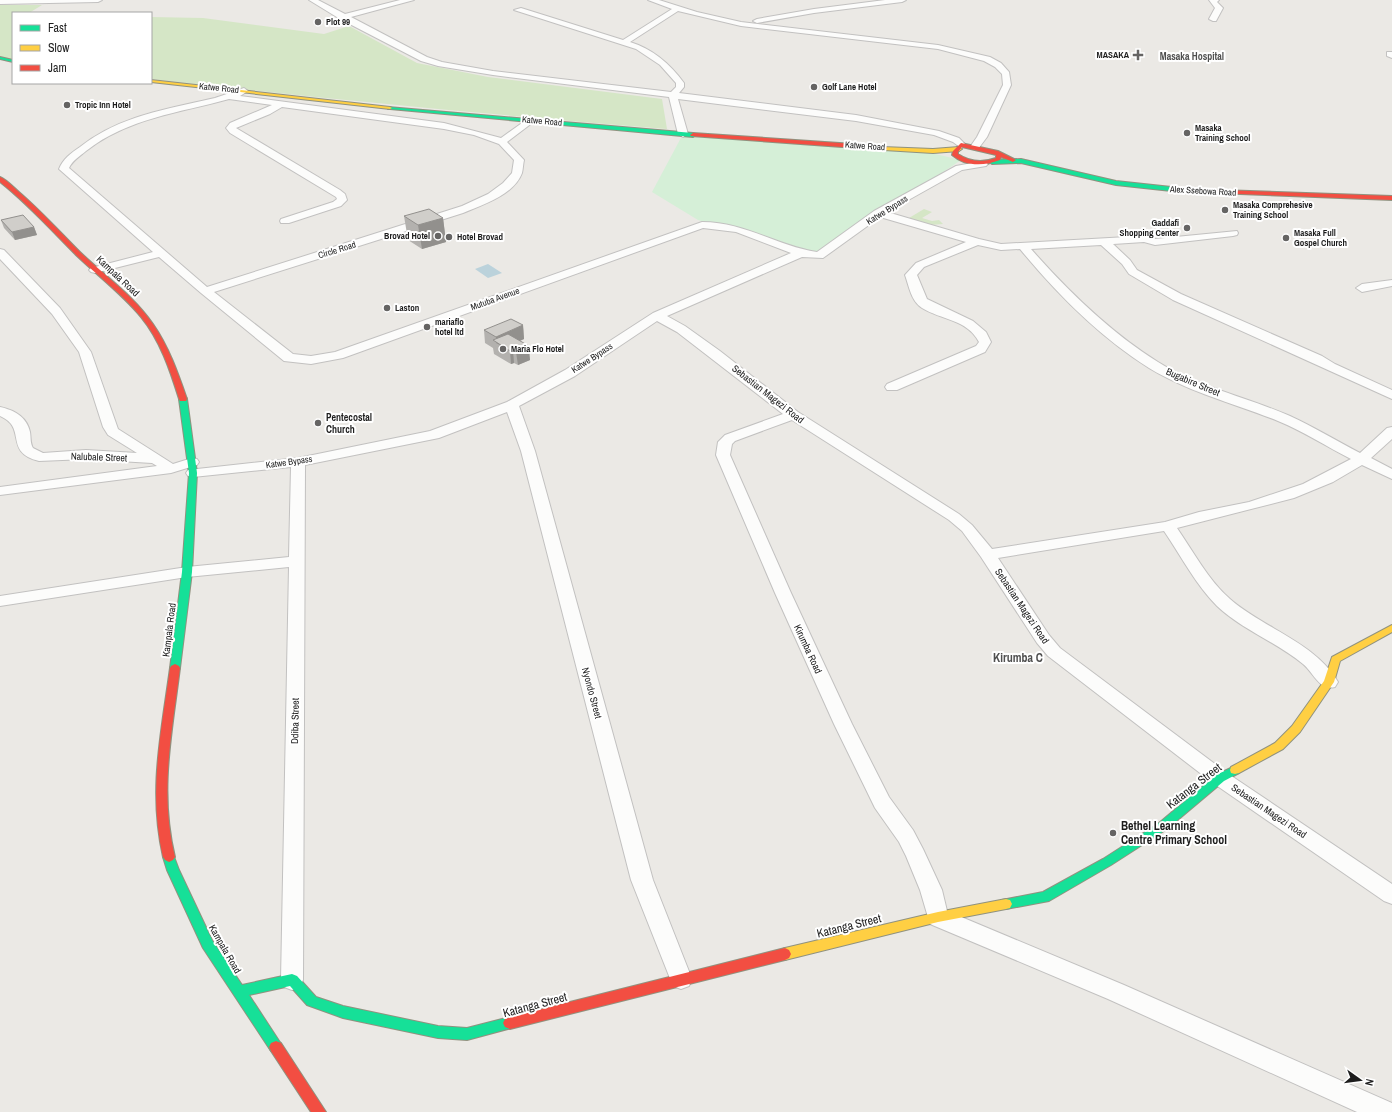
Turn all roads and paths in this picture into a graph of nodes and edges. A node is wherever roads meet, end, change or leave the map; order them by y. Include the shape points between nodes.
1 (20, 0) edge
2 (98, 0) edge
3 (313, 0) edge
4 (410, 0) edge
5 (652, 0) edge
6 (902, 0) edge
7 (1212, 0) edge
8 (0, 2) edge
9 (11, 2) junction
10 (686, 2) dead end
11 (864, 3) edge
12 (672, 7) junction
13 (518, 10) dead end
14 (343, 17) junction
15 (1213, 20) dead end
16 (741, 24) junction
17 (625, 42) junction
18 (0, 58) edge
19 (12, 61) edge
20 (152, 81) edge
21 (244, 91) junction
22 (673, 95) junction
23 (230, 97) junction
24 (280, 104) junction
25 (532, 120) junction
26 (683, 134) junction
27 (982, 137) junction
28 (501, 142) junction
29 (975, 147) junction
30 (994, 151) junction
31 (960, 156) junction
32 (1017, 162) junction
33 (988, 163) junction
34 (0, 179) edge
35 (1392, 198) edge
36 (878, 213) junction
37 (285, 221) dead end
38 (1233, 233) dead end
39 (977, 242) junction
40 (1104, 242) junction
41 (1023, 246) junction
42 (0, 252) edge
43 (160, 253) junction
44 (801, 253) junction
45 (95, 270) junction
46 (1392, 283) edge
47 (1362, 288) dead end
48 (204, 291) junction
49 (657, 316) junction
50 (892, 387) dead end
51 (1392, 394) edge
52 (512, 405) junction
53 (0, 411) edge
54 (793, 415) junction
55 (1392, 431) edge
56 (155, 459) junction
57 (298, 462) junction
58 (1355, 462) junction
59 (193, 468) junction
60 (171, 469) junction
61 (1392, 475) edge
62 (0, 491) edge
63 (1168, 526) junction
64 (988, 555) junction
65 (297, 561) junction
66 (187, 572) junction
67 (0, 601) edge
68 (1389, 629) edge
69 (1336, 659) junction
70 (1310, 660) junction
71 (1329, 682) junction
72 (1220, 778) junction
73 (1392, 895) edge
74 (938, 917) junction
75 (681, 979) junction
76 (292, 980) junction
77 (238, 992) junction
78 (319, 1112) edge
79 (1385, 1112) edge

1 - 9 street
2 - 9 street
3 - 14 street
4 - 14 street
5 - 12 street
6 - 11 street
7 - 15 street via 1219,8
8 - 9 street
10 - 12 street
11 - 16 street
12 - 16 street
12 - 17 street
13 - 17 street
14 - 22 street via 424,59 441,64 493,73
16 - 27 street via 938,47 987,59 998,65 1006,74 1007,85
17 - 22 street via 652,54 673,73 680,82 680,87
18 - 19 street
20 - 21 street, Katwe Road
21 - 23 street, Circle Road
21 - 25 street, Katwe Road via 430,112
22 - 26 street
22 - 31 street via 902,126 956,140
23 - 24 street, Circle Road
23 - 43 street, Circle Road via 120,124 94,139 65,164 64,169 75,180
24 - 28 street, Circle Road via 444,126
24 - 37 street via 231,128 336,192 342,200 337,204
25 - 26 street, Katwe Road
25 - 28 street
26 - 31 street, Katwe Road via 933,150
27 - 29 street
27 - 30 street
28 - 48 street, Circle Road via 519,160 517,174 485,201 383,236
29 - 30 street, Katwe Road
29 - 31 street, Katwe Road
30 - 32 street, Katwe Road
30 - 33 street via 999,155 998,159
31 - 33 street, Katwe Bypass
31 - 36 street, Katwe Bypass
32 - 33 street
32 - 35 street, Alex Ssebowa Road via 1141,187 1184,191
34 - 45 street, Kampala Road via 17,192
36 - 39 street
36 - 44 street, Katwe Bypass via 819,256
38 - 40 street via 1155,242 1146,239
39 - 41 street
39 - 50 street via 920,265 912,275 920,301 969,324 983,336 985,342 981,349
40 - 41 street
40 - 51 street via 1133,272 1177,297
41 - 58 street, Bugabire Street via 1057,286 1121,342 1154,365 1178,378 1285,419 1342,449
42 - 56 street via 56,311 85,352 110,428
43 - 45 street
43 - 48 street, Circle Road
44 - 48 street, Mutuba Avenue via 729,227 716,224 702,225 338,355 311,360 289,358
44 - 49 street, Katwe Bypass
45 - 59 street, Kampala Road via 122,293 144,317 174,371 184,404
46 - 47 street
49 - 52 street, Katwe Bypass via 570,373
49 - 54 street, Sebastian Magezi Road via 681,329
52 - 57 street, Katwe Bypass via 434,435
52 - 75 street, Nyondo Street via 528,451 642,880
53 - 56 street, Nalubale Street via 16,418 22,424 27,450 32,455 40,457 82,454
54 - 64 street, Sebastian Magezi Road via 954,517 967,528
54 - 74 street, Kirumba Road via 730,438 725,442 723,455 843,724 882,802 916,855 931,890
55 - 58 street via 1381,445
56 - 60 street
57 - 59 street, Katwe Bypass
57 - 65 street, Ddiba Street
58 - 61 street
58 - 63 street via 1304,490 1281,499 1188,518
59 - 60 street, Katwe Bypass
59 - 66 street, Kampala Road
60 - 62 street, Katwe Bypass
63 - 64 street
63 - 70 street via 1211,590 1224,603
64 - 72 street, Sebastian Magezi Road via 1054,652
65 - 66 street
65 - 76 street, Ddiba Street
66 - 67 street
66 - 77 street, Kampala Road via 160,811 165,844 173,870 207,944
68 - 69 street
69 - 70 street
69 - 71 street, Katanga Street
70 - 71 street
71 - 72 street, Katanga Street via 1296,729 1278,746
72 - 73 street, Sebastian Magezi Road
72 - 74 street, Katanga Street via 1164,826 1045,897
74 - 75 street, Katanga Street
74 - 79 street via 1116,992
75 - 76 street, Katanga Street via 467,1034 438,1032 343,1012 312,1001
76 - 77 street
77 - 78 street, Kampala Road

